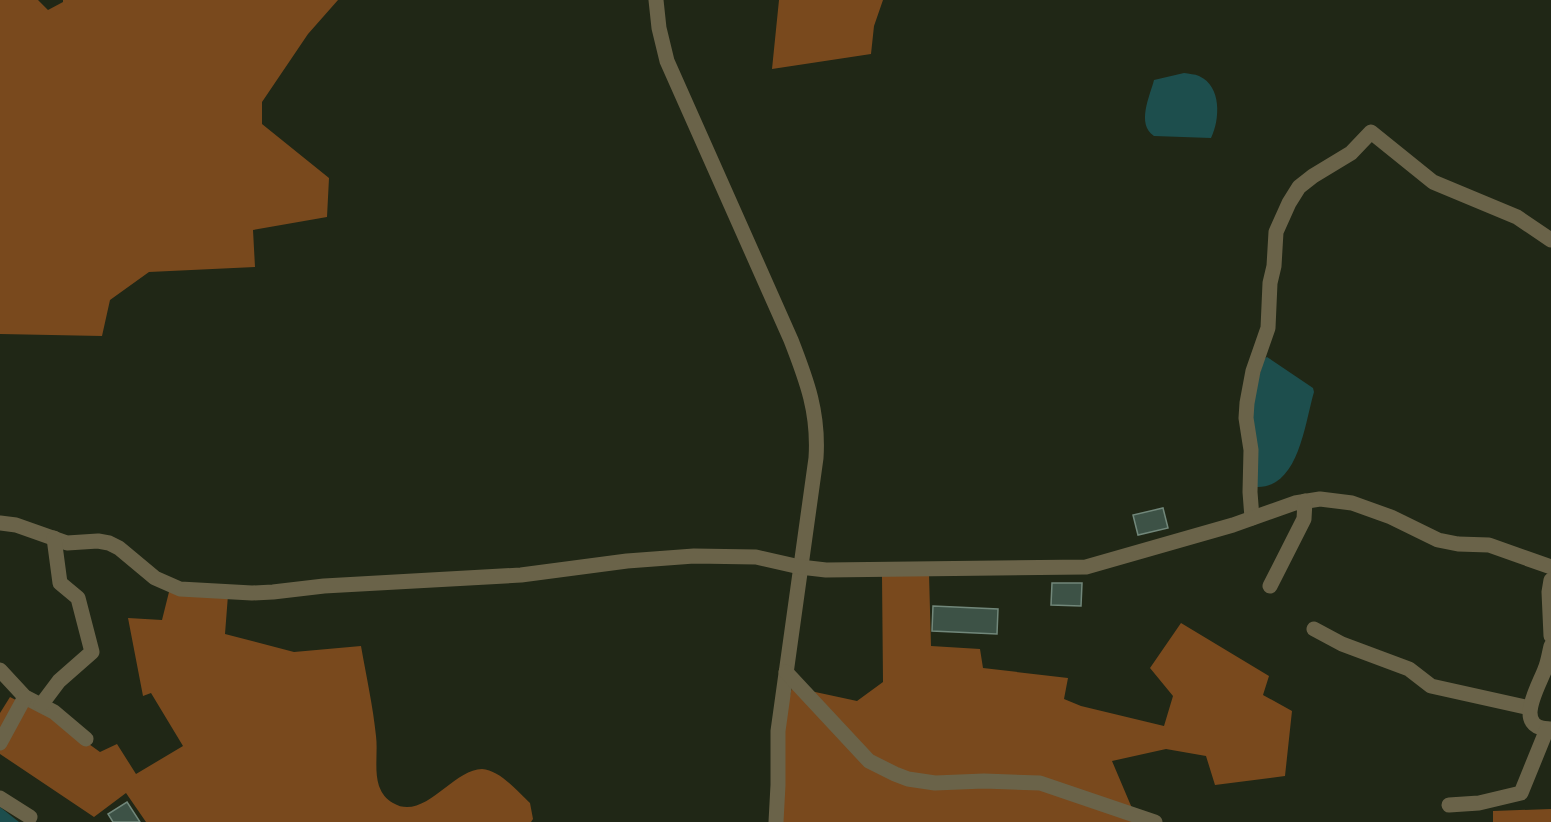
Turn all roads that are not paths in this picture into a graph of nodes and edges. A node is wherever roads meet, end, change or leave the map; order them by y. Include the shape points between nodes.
1 (656, 0) edge
2 (1551, 240) edge
3 (1305, 501) junction
4 (1252, 518) junction
5 (0, 523) edge
6 (54, 538) junction
7 (800, 567) junction
8 (1551, 567) edge
9 (1551, 580) edge
10 (1270, 586) dead end
11 (1314, 628) dead end
12 (1551, 636) edge
13 (1551, 646) edge
14 (0, 670) edge
15 (786, 672) junction
16 (25, 697) junction
17 (41, 705) junction
18 (1530, 708) junction
19 (1549, 729) edge
20 (86, 739) dead end
21 (0, 743) edge
22 (0, 798) edge
23 (1449, 805) dead end
24 (30, 818) dead end
25 (776, 822) edge
26 (1155, 822) edge

1 - 7 street via 667,61 791,340 812,398 817,424 816,459
2 - 4 street via 1516,218 1433,182 1371,132 1344,159 1306,181 1288,203 1276,232 1268,328 1247,403
3 - 4 street
3 - 8 street via 1330,499 1352,503 1438,540 1489,545
3 - 10 street via 1304,519
4 - 7 street via 1086,567
5 - 6 street
6 - 7 street via 67,543 109,543 155,578 175,588 252,593 520,575 660,558 756,557
6 - 17 street via 60,584 78,598 92,652 58,681
7 - 15 street
9 - 12 street
11 - 18 street via 1342,644 1409,669 1431,686
13 - 18 street
14 - 16 street
15 - 25 street via 778,731
15 - 26 street via 869,761 895,774 935,783 1040,783
16 - 17 street
16 - 21 street
17 - 20 street
18 - 19 street via 1534,723
19 - 23 street via 1521,793
22 - 24 street

